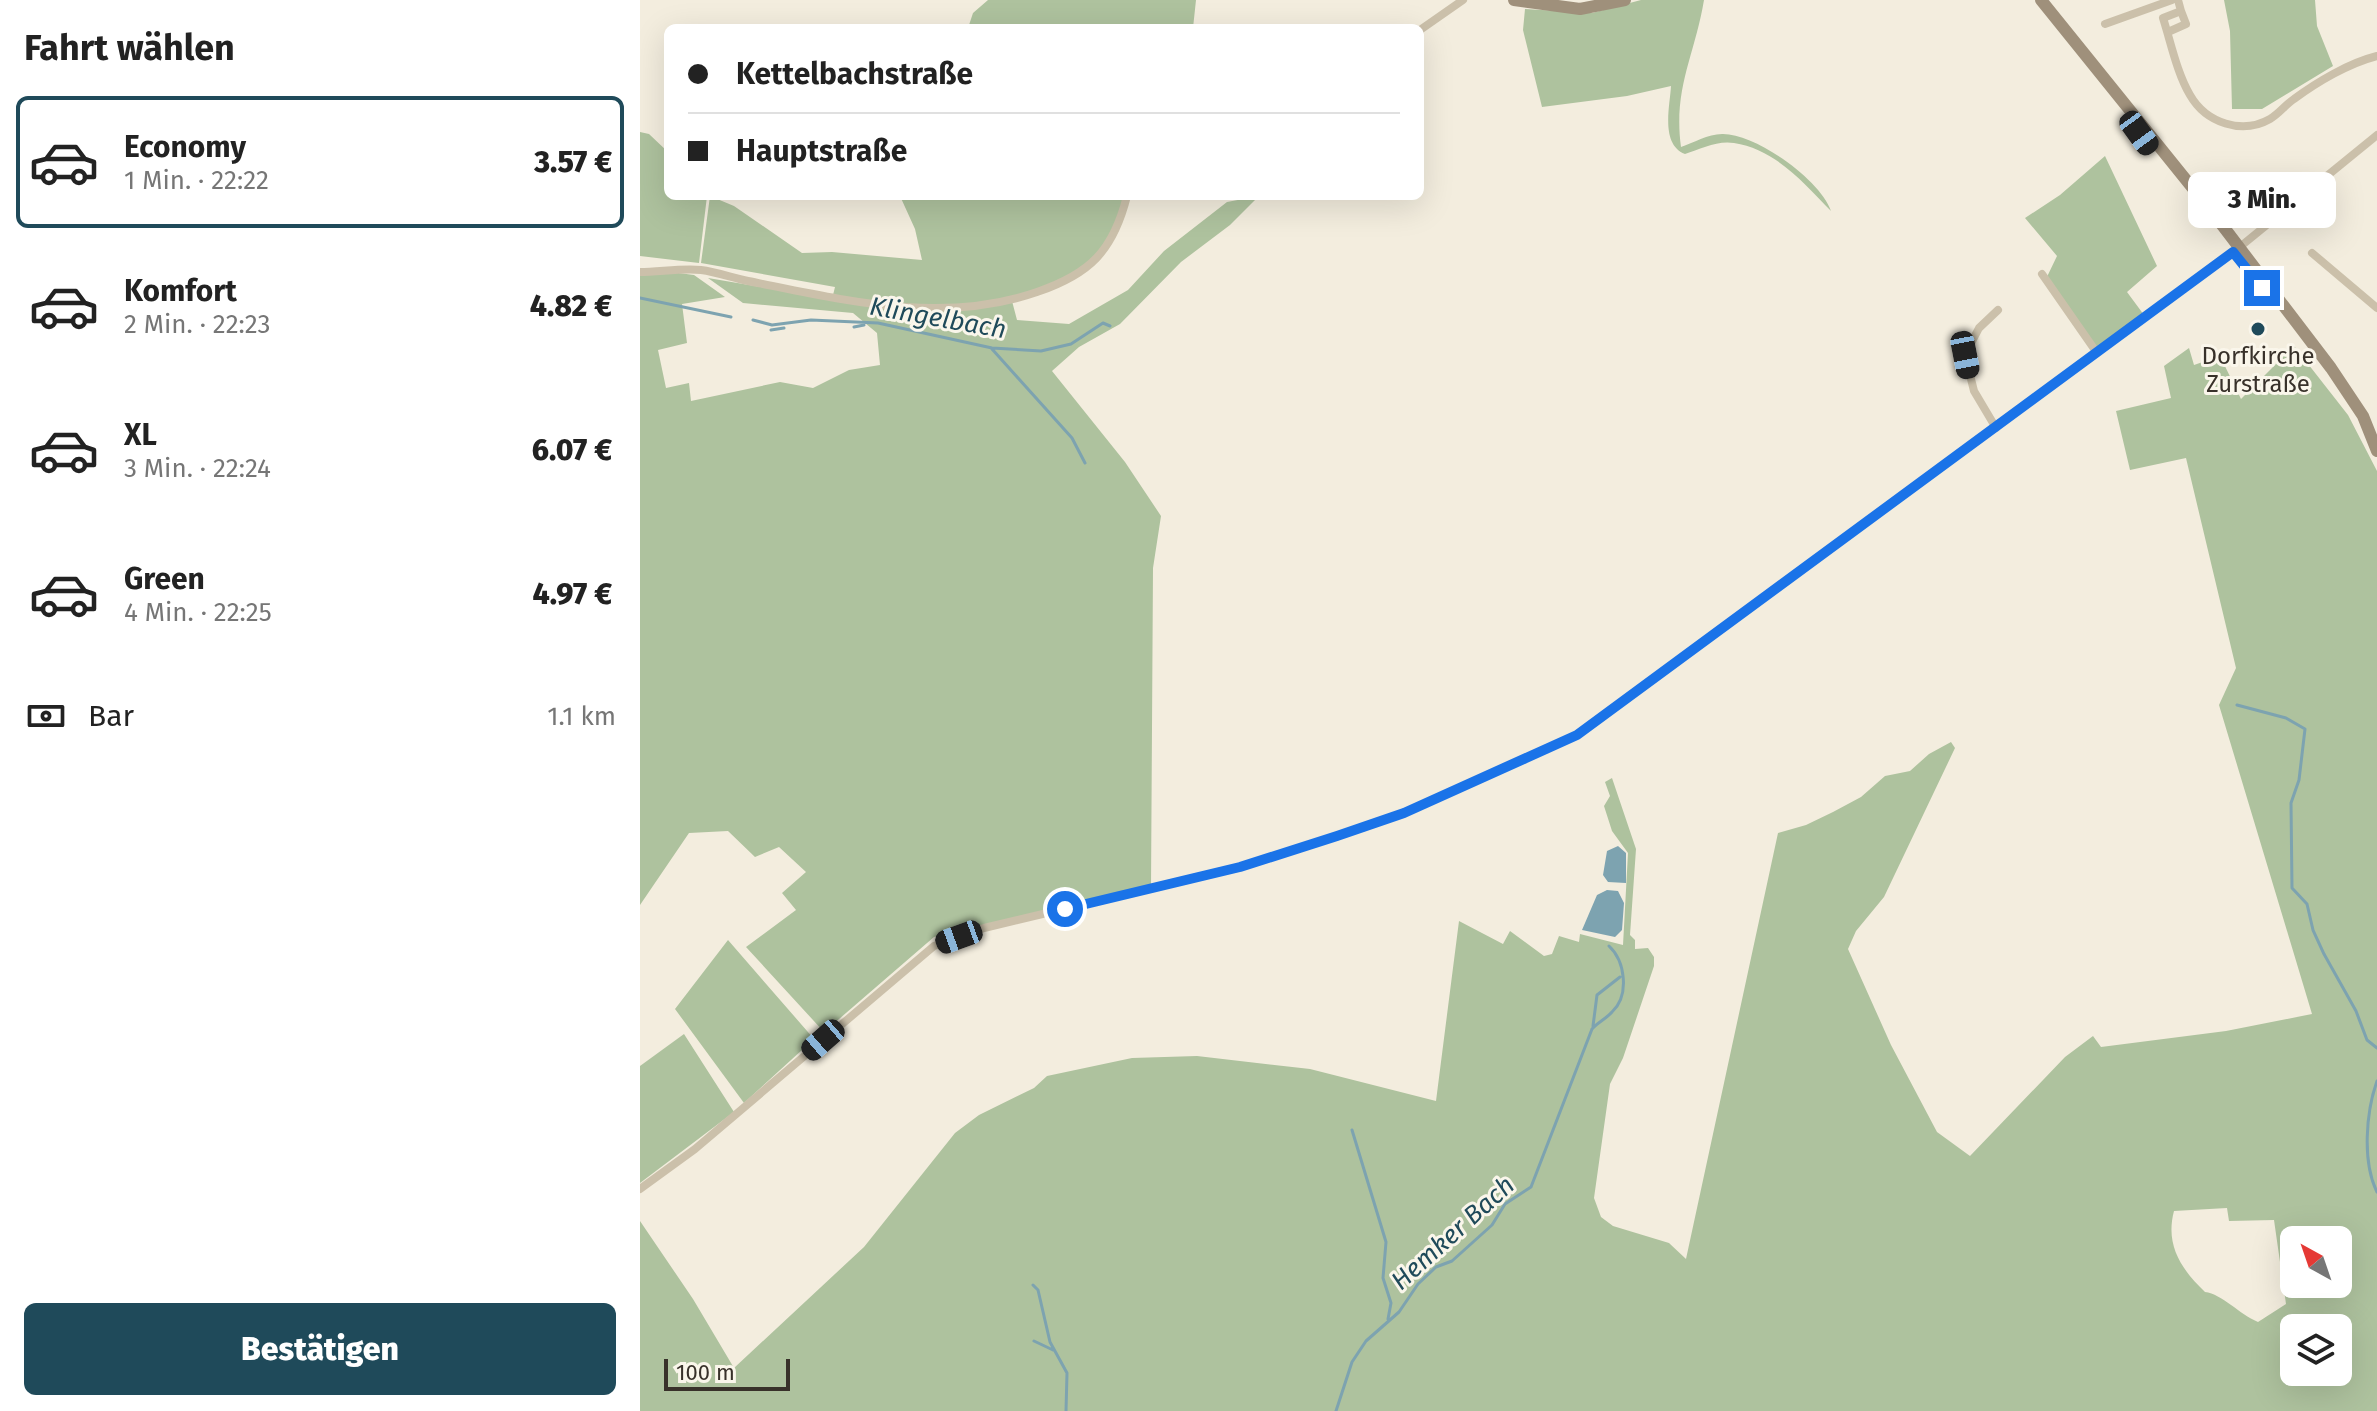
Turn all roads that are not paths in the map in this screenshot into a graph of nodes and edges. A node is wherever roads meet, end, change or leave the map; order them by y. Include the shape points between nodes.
1 (1463, 0) edge
2 (1514, 0) edge
3 (1625, 0) edge
4 (2041, 0) edge
5 (2175, 0) edge
6 (2181, 11) junction
7 (2105, 24) dead end
8 (1424, 27) edge
9 (2168, 32) junction
10 (2377, 56) edge
11 (2116, 97) junction
12 (2377, 135) edge
13 (1126, 200) edge
14 (2236, 250) junction
15 (2312, 253) dead end
16 (640, 272) edge
17 (2042, 274) dead end
18 (2377, 308) edge
19 (1998, 310) dead end
20 (2097, 353) junction
21 (1996, 428) junction
22 (2377, 451) edge
23 (640, 1189) edge

1 - 8 street
2 - 3 main road via 1580,9
4 - 11 main road
5 - 6 street
5 - 7 street
6 - 9 street via 2186,24
6 - 9 street via 2163,18
9 - 10 street via 2194,101 2217,121 2242,127 2271,118 2293,99
11 - 14 main road
11 - 14 main road via 2166,170
12 - 14 street
13 - 16 street via 1120,224 1083,273 1012,301 976,308 877,305 698,270
14 - 20 street
14 - 22 main road via 2352,397
15 - 18 street
17 - 20 street
19 - 21 street via 1970,339 1965,355 1974,391
20 - 21 street
21 - 23 street via 1577,735 1404,813 1337,836 1240,867 984,928 934,946 695,1149

